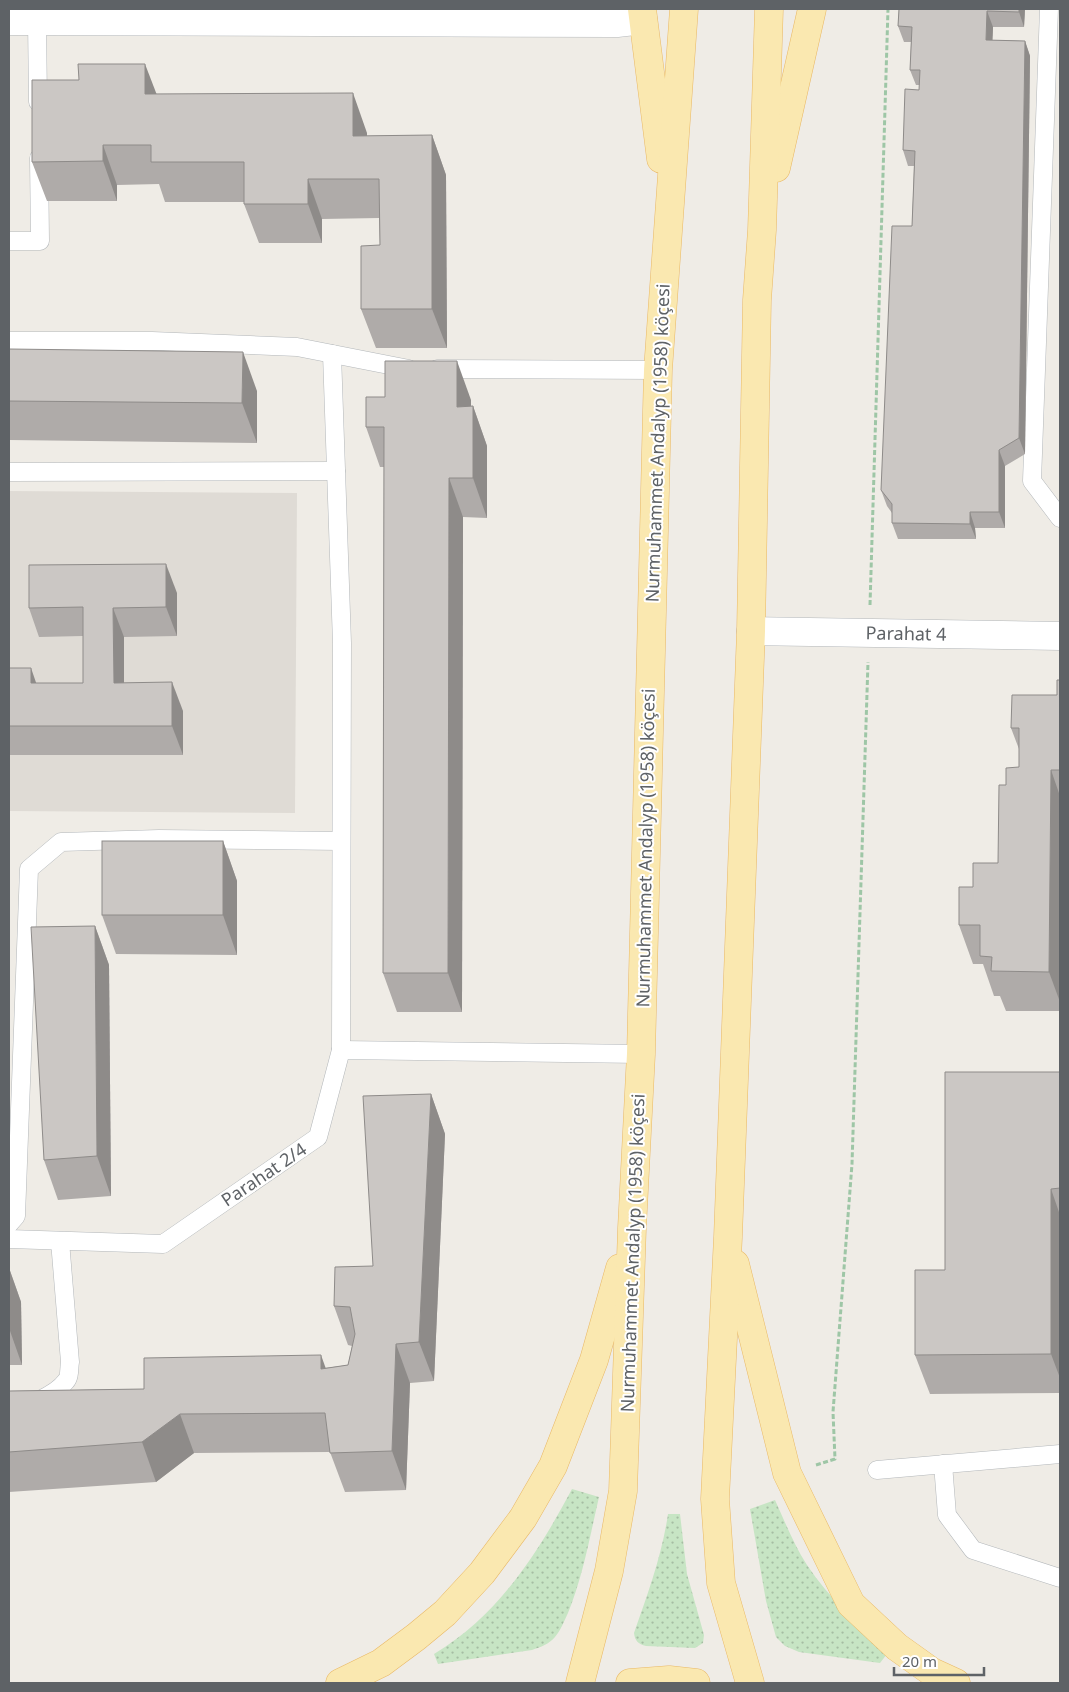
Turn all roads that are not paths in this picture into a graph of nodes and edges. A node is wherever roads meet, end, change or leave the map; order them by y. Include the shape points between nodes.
1 (684, 9) edge
2 (769, 9) edge
3 (812, 9) edge
4 (1050, 9) edge
5 (642, 14) edge
6 (37, 20) junction
7 (9, 21) edge
8 (39, 116) edge
9 (39, 145) edge
10 (668, 218) junction
11 (762, 230) junction
12 (9, 241) edge
13 (9, 341) edge
14 (332, 354) junction
15 (658, 370) junction
16 (9, 472) edge
17 (336, 472) junction
18 (1060, 518) edge
19 (751, 631) junction
20 (1060, 636) edge
21 (341, 841) junction
22 (341, 1050) junction
23 (641, 1054) junction
24 (9, 1224) edge
25 (632, 1228) junction
26 (728, 1237) junction
27 (9, 1239) edge
28 (60, 1241) junction
29 (9, 1410) edge
30 (1060, 1454) edge
31 (943, 1464) junction
32 (877, 1470) dead end
33 (1060, 1578) edge
34 (340, 1683) edge
35 (580, 1683) edge
36 (627, 1683) edge
37 (695, 1683) edge
38 (710, 1683) edge
39 (750, 1683) edge
40 (956, 1683) edge

1 - 10 main road, Nurmuhammet Andalyp (1958) köçesi
2 - 11 main road
3 - 11 main road
4 - 18 lane via 1032,481
5 - 6 street via 616,23
5 - 10 main road
6 - 7 street
6 - 8 lane
9 - 12 lane via 40,241
10 - 15 main road, Nurmuhammet Andalyp (1958) köçesi
11 - 19 main road via 757,300
13 - 14 lane via 181,342 297,347
14 - 15 lane via 411,369
14 - 17 lane, Parahat 2/4
15 - 23 main road, Nurmuhammet Andalyp (1958) köçesi
16 - 17 lane
17 - 21 lane, Parahat 2/4 via 342,642
19 - 20 street, Parahat 4
19 - 26 main road
21 - 22 lane, Parahat 2/4
21 - 24 lane via 159,839 61,842 29,869 16,1216
22 - 23 lane
22 - 28 lane, Parahat 2/4 via 318,1138 163,1244
23 - 25 main road, Nurmuhammet Andalyp (1958) köçesi
25 - 34 main road via 594,1360 553,1466 523,1518 482,1573 445,1613 381,1662
25 - 35 main road, Nurmuhammet Andalyp (1958) köçesi via 624,1491 609,1571
26 - 39 main road via 715,1499 721,1583
26 - 40 main road via 787,1473 851,1604 897,1647 932,1672
27 - 28 lane, Parahat 2/4
28 - 29 lane via 70,1362 67,1380 54,1393
30 - 31 lane
31 - 32 lane
31 - 33 lane via 947,1515 973,1550
36 - 37 main road via 669,1680
37 - 38 street

